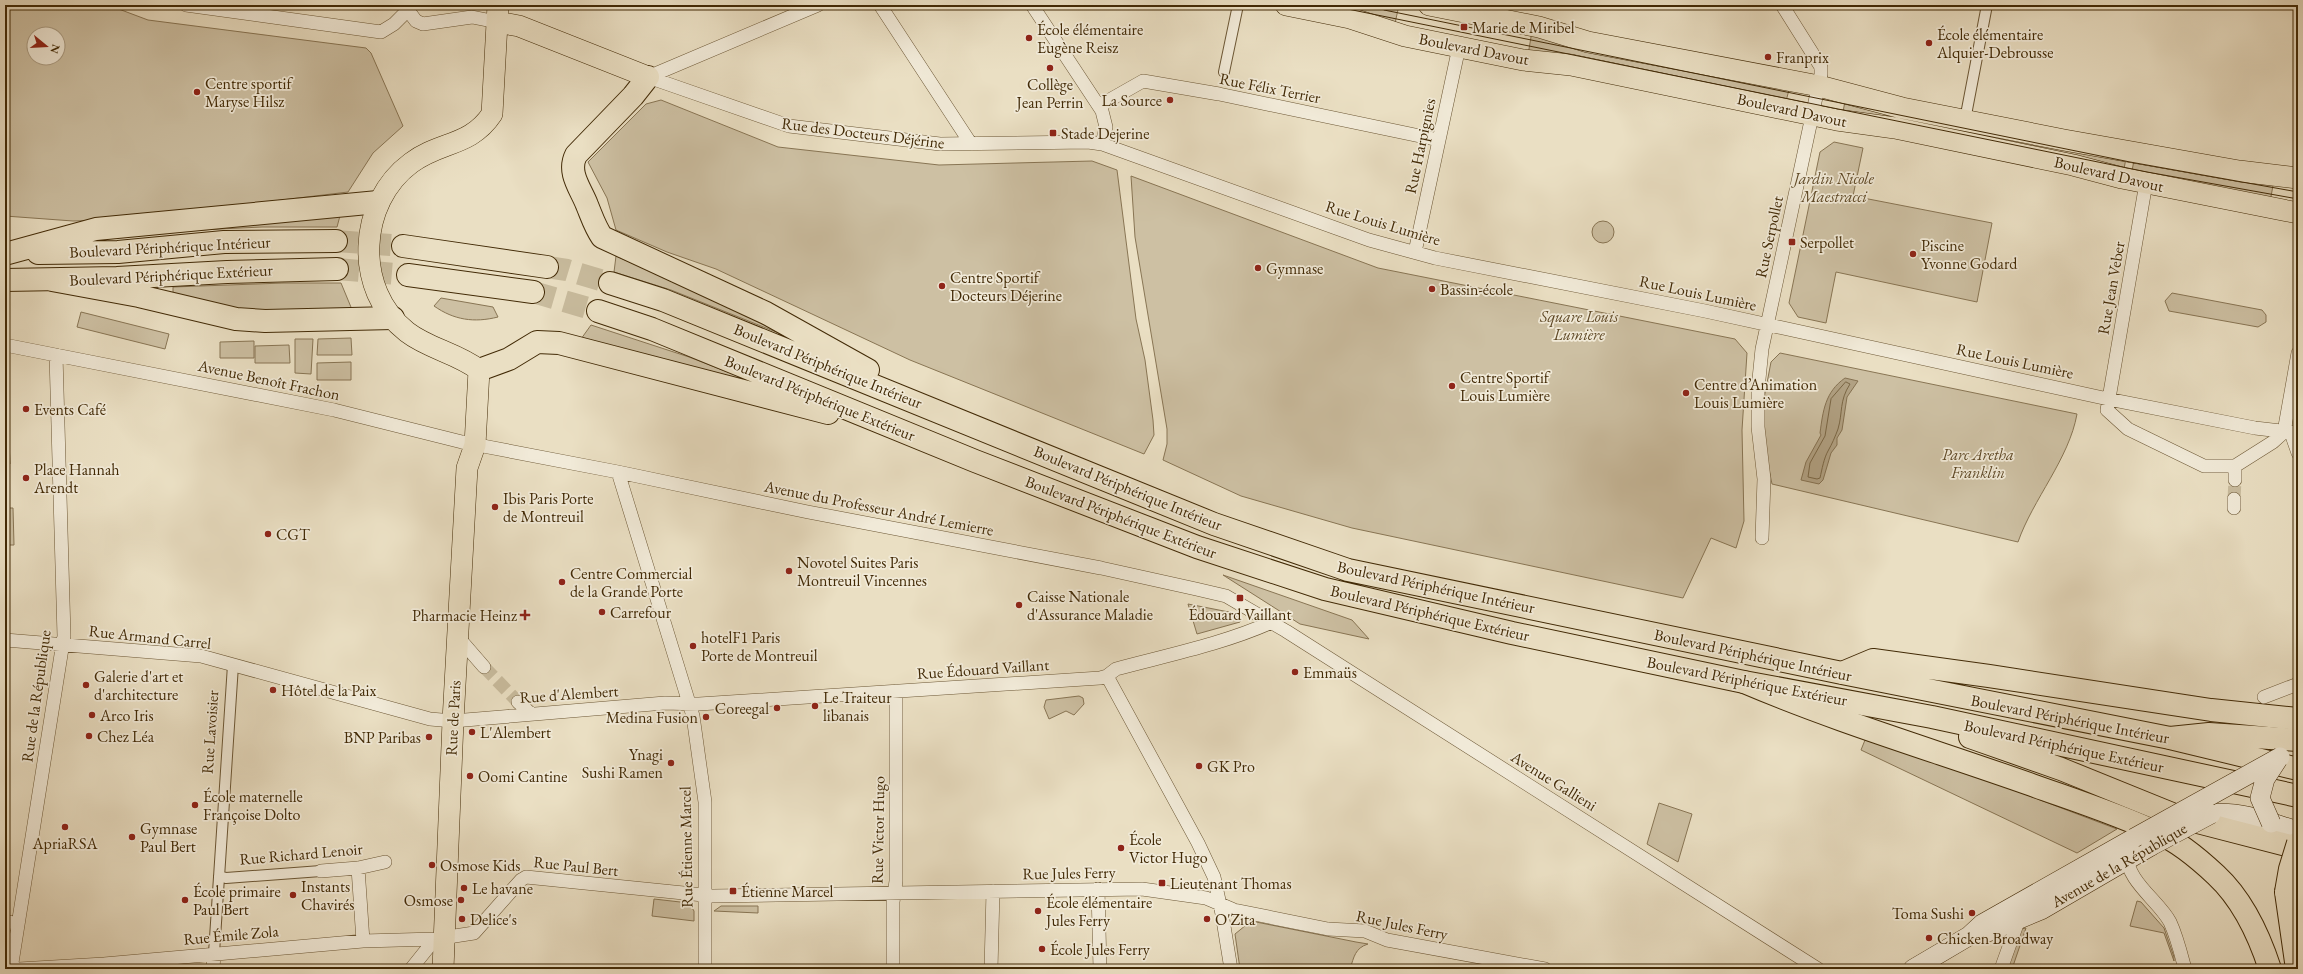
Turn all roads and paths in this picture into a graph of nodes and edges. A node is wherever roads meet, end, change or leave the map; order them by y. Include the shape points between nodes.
1 (186, 5) edge
2 (484, 5) edge
3 (818, 5) edge
4 (880, 5) edge
5 (1032, 5) edge
6 (1238, 5) edge
7 (1286, 5) edge
8 (1782, 5) edge
9 (1987, 5) edge
10 (1440, 6) edge
11 (406, 7) edge
12 (1477, 10) edge
13 (498, 14) edge
14 (1459, 47) junction
15 (1224, 72) dead end
16 (648, 77) junction
17 (1819, 86) junction
18 (1099, 106) junction
19 (1812, 115) junction
20 (1964, 120) junction
21 (1439, 140) junction
22 (971, 144) junction
23 (1102, 144) junction
24 (2298, 178) edge
25 (2146, 183) junction
26 (378, 202) junction
27 (2298, 213) edge
28 (336, 241) tunnel mouth
29 (403, 246) tunnel mouth
30 (1415, 252) junction
31 (5, 254) edge
32 (547, 267) tunnel mouth
33 (337, 269) tunnel mouth
34 (408, 275) tunnel mouth
35 (5, 280) edge
36 (52, 280) junction
37 (610, 283) tunnel mouth
38 (533, 292) tunnel mouth
39 (598, 311) tunnel mouth
40 (393, 318) junction
41 (1768, 326) junction
42 (5, 345) edge
43 (2298, 353) edge
44 (56, 355) junction
45 (459, 358) junction
46 (479, 370) junction
47 (2108, 399) junction
48 (942, 412) junction
49 (2291, 433) edge
50 (468, 444) junction
51 (2298, 453) edge
52 (975, 461) junction
53 (2235, 466) junction
54 (618, 472) junction
55 (2234, 480) tunnel mouth
56 (1762, 538) dead end
57 (1272, 622) junction
58 (458, 637) junction
59 (5, 640) edge
60 (62, 645) junction
61 (232, 665) junction
62 (484, 667) tunnel mouth
63 (1842, 673) junction
64 (1107, 676) junction
65 (1744, 682) junction
66 (2298, 684) edge
67 (896, 691) junction
68 (2264, 697) dead end
69 (518, 702) tunnel mouth
70 (688, 704) junction
71 (530, 713) junction
72 (1932, 717) junction
73 (2298, 719) edge
74 (453, 721) junction
75 (2170, 738) junction
76 (2298, 740) edge
77 (2298, 747) edge
78 (2280, 756) junction
79 (2298, 769) edge
80 (2298, 796) edge
81 (2271, 823) junction
82 (2298, 831) edge
83 (2131, 840) junction
84 (2298, 843) edge
85 (2298, 848) edge
86 (2127, 861) junction
87 (386, 862) dead end
88 (358, 868) junction
89 (321, 871) joint
90 (220, 876) junction
91 (1098, 889) junction
92 (992, 891) junction
93 (894, 894) junction
94 (2035, 895) junction
95 (704, 896) junction
96 (1220, 904) junction
97 (2017, 921) junction
98 (11, 922) edge
99 (1969, 936) junction
100 (440, 938) junction
101 (363, 941) junction
102 (214, 953) junction
103 (11, 969) edge
104 (19, 969) edge
105 (213, 969) edge
106 (411, 969) edge
107 (443, 969) edge
108 (705, 969) edge
109 (893, 969) edge
110 (991, 969) edge
111 (1100, 969) edge
112 (1231, 969) edge
113 (1545, 969) edge
114 (1818, 969) edge
115 (1913, 969) edge
116 (2001, 969) edge
117 (2186, 969) edge
118 (2270, 969) edge
119 (2297, 969) edge

1 - 11 street via 381,32 394,24
2 - 13 main road
3 - 16 street
4 - 22 street
5 - 18 street
6 - 15 street
7 - 14 main road, Boulevard Davout via 1350,18 1390,33
8 - 17 street, Rue Serpollet via 1821,67
9 - 20 street
10 - 12 main road, Boulevard Davout
11 - 13 street via 416,21 423,24
12 - 17 main road, Boulevard Davout via 1588,42
13 - 16 main road, Rue des Docteurs Déjérine via 520,26
13 - 26 main road via 492,114 484,127 469,136 432,150 412,162 389,185
14 - 19 main road, Boulevard Davout via 1524,60 1570,65
14 - 21 street, Rue Harpignies
16 - 22 street, Rue des Docteurs Déjérine via 789,126 940,144
16 - 48 highway via 572,162 575,181 602,237 766,313
17 - 19 street, Rue Serpollet
17 - 20 main road, Boulevard Davout via 1902,108
18 - 21 street, Rue Félix Terrier via 1143,81
18 - 23 street via 1106,127
19 - 25 main road, Boulevard Davout via 1895,128
19 - 41 street, Rue Serpollet
20 - 24 main road, Boulevard Davout via 2064,140
21 - 30 street, Rue Harpignies
22 - 23 street, Rue des Docteurs Déjérine
23 - 30 street, Rue Louis Lumière via 1369,240
25 - 27 main road, Boulevard Davout
25 - 47 street, Rue Jean Veber
26 - 31 highway via 96,229
26 - 40 main road via 368,241 370,268 378,295
28 - 31 highway, Boulevard Périphérique Intérieur via 224,242 118,252
29 - 32 highway
30 - 41 street, Rue Louis Lumière
33 - 36 highway, Boulevard Périphérique Extérieur via 285,269
34 - 38 highway
35 - 36 highway, Boulevard Périphérique Extérieur
36 - 40 highway via 139,296 236,319 265,321
37 - 48 highway, Boulevard Périphérique Intérieur via 663,300
39 - 52 highway, Boulevard Périphérique Extérieur via 652,329
40 - 45 main road via 420,342
41 - 47 street, Rue Louis Lumière
41 - 56 street, Rue Serpollet via 1762,349 1758,389 1758,427 1764,479
42 - 44 street, Avenue Benoît Frachon
43 - 49 street
44 - 50 street, Avenue Benoît Frachon via 334,410
44 - 60 street, Rue de la République via 64,636
45 - 46 main road
45 - 50 main road via 464,373
46 - 50 main road
46 - 52 highway via 509,359 538,342 559,343 829,413
47 - 49 street, Rue Louis Lumière
47 - 53 street via 2107,410 2128,428 2204,466
48 - 63 highway, Boulevard Périphérique Intérieur via 1214,524 1348,570
49 - 51 street
49 - 53 street
50 - 54 street, Avenue du Professeur André Lemierre
50 - 58 main road, Rue de Paris
52 - 65 highway, Boulevard Périphérique Extérieur via 1197,547 1325,589 1512,633
53 - 55 street
54 - 57 street, Avenue du Professeur André Lemierre via 808,512 1101,568 1226,596
54 - 70 street, Rue Étienne Marcel
57 - 64 street, Rue Édouard Vaillant via 1198,647 1116,669
57 - 114 street, Avenue Gallieni
58 - 62 street
58 - 74 main road, Rue de Paris
59 - 60 street, Rue Armand Carrel
60 - 61 street, Rue Armand Carrel via 201,656
60 - 98 street, Rue de la République
61 - 74 street, Rue Armand Carrel via 430,719
61 - 90 street, Rue Lavoisier
63 - 73 highway via 1873,660 2211,710
63 - 75 highway, Boulevard Périphérique Intérieur
64 - 67 street, Rue Édouard Vaillant
64 - 96 street via 1198,843 1214,877
65 - 72 highway, Boulevard Périphérique Extérieur
65 - 118 highway via 1804,708 1990,770 2160,833 2217,876 2243,906
66 - 68 street
67 - 70 street, Rue Édouard Vaillant
67 - 93 street, Rue Victor Hugo
69 - 71 street
70 - 71 street, Rue d'Alembert via 665,703
70 - 95 street, Rue Étienne Marcel via 693,716 700,753 705,802
71 - 74 street, Rue d'Alembert
72 - 80 highway, Boulevard Périphérique Extérieur
72 - 85 highway via 1968,737 2061,769 2182,818
74 - 100 main road, Rue de Paris
75 - 76 highway via 2209,734
75 - 79 highway, Boulevard Périphérique Intérieur
77 - 78 main road, Avenue de la République
78 - 81 main road, bridge via 2265,779 2260,798
78 - 83 main road, Avenue de la République, bridge
81 - 82 main road, Avenue de la République
81 - 86 main road, Avenue de la République, bridge via 2222,812 2211,814
83 - 86 street
83 - 94 main road, Avenue de la République
84 - 119 highway, bridge via 2286,892
86 - 97 main road, Avenue de la République
86 - 117 street via 2143,890 2170,922
87 - 88 street, Rue Richard Lenoir
88 - 89 street, Rue Richard Lenoir
88 - 101 street
89 - 90 street, Rue Richard Lenoir via 226,878
90 - 102 street, Rue Lavoisier
91 - 92 street, Rue Jules Ferry
91 - 96 street, Rue Jules Ferry via 1142,889 1206,898
91 - 111 street
92 - 93 street, Rue Jules Ferry
92 - 110 street
93 - 95 street, Rue Jules Ferry
93 - 109 street, Rue Victor Hugo
94 - 97 street
94 - 99 main road, Avenue de la République via 1982,924
95 - 100 street, Rue Paul Bert via 526,877 520,880 474,933
95 - 108 street, Rue Étienne Marcel
96 - 112 street
96 - 113 street, Rue Jules Ferry via 1234,910 1320,927 1365,931 1387,940
97 - 99 main road, Avenue de la République via 1987,933
97 - 116 street
98 - 103 street, Rue de la République
99 - 115 main road, Avenue de la République
100 - 101 street, Rue Émile Zola
100 - 106 street
100 - 107 main road, Rue de Paris
101 - 102 street, Rue Émile Zola
102 - 104 street, Rue Émile Zola
102 - 105 street, Rue Lavoisier

